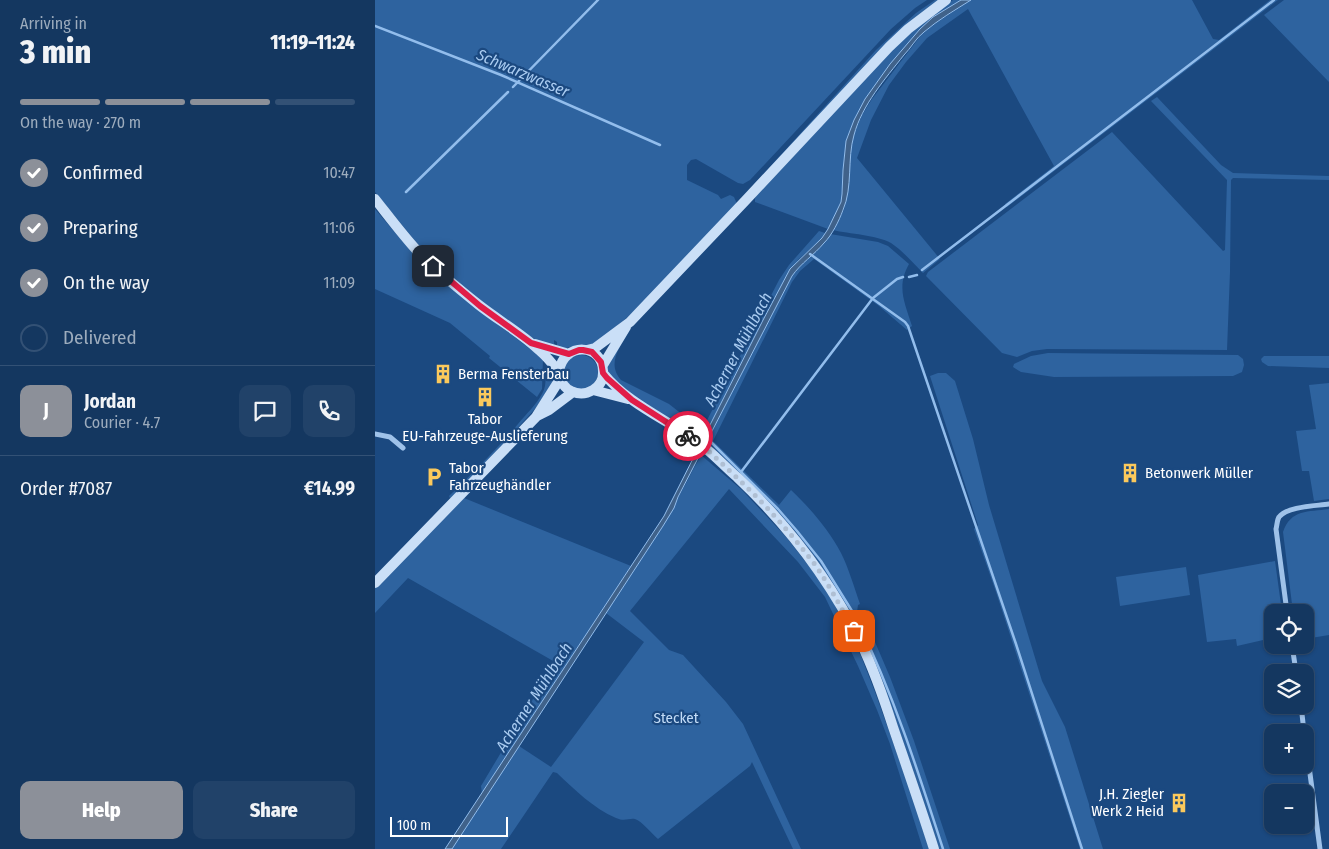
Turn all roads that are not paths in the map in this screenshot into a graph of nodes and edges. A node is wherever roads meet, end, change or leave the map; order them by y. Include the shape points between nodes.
1 (946, 0) edge
2 (375, 199) edge
3 (630, 322) junction
4 (531, 343) junction
5 (587, 350) junction
6 (569, 354) junction
7 (603, 369) junction
8 (560, 375) junction
9 (593, 390) junction
10 (573, 392) junction
11 (632, 400) junction
12 (536, 417) junction
13 (375, 434) edge
14 (403, 448) dead end
15 (1329, 504) edge
16 (375, 583) edge
17 (1286, 604) edge
18 (1310, 774) edge
19 (934, 849) edge
20 (1320, 849) edge

1 - 3 street via 889,47
2 - 4 street via 422,256 480,306
3 - 5 street via 595,348
3 - 7 street via 606,358
4 - 6 street
4 - 8 street
5 - 6 street
5 - 7 street via 596,355
6 - 8 street via 563,360
7 - 9 street via 601,382
7 - 11 street via 607,378
8 - 10 street via 565,386
8 - 12 street
9 - 10 street via 583,394
9 - 11 street
10 - 12 street
11 - 19 street via 695,440 753,492 785,527 831,589 861,643 879,685
12 - 16 street
13 - 14 street via 390,437
15 - 17 street via 1295,508 1279,518 1276,529
18 - 20 street

